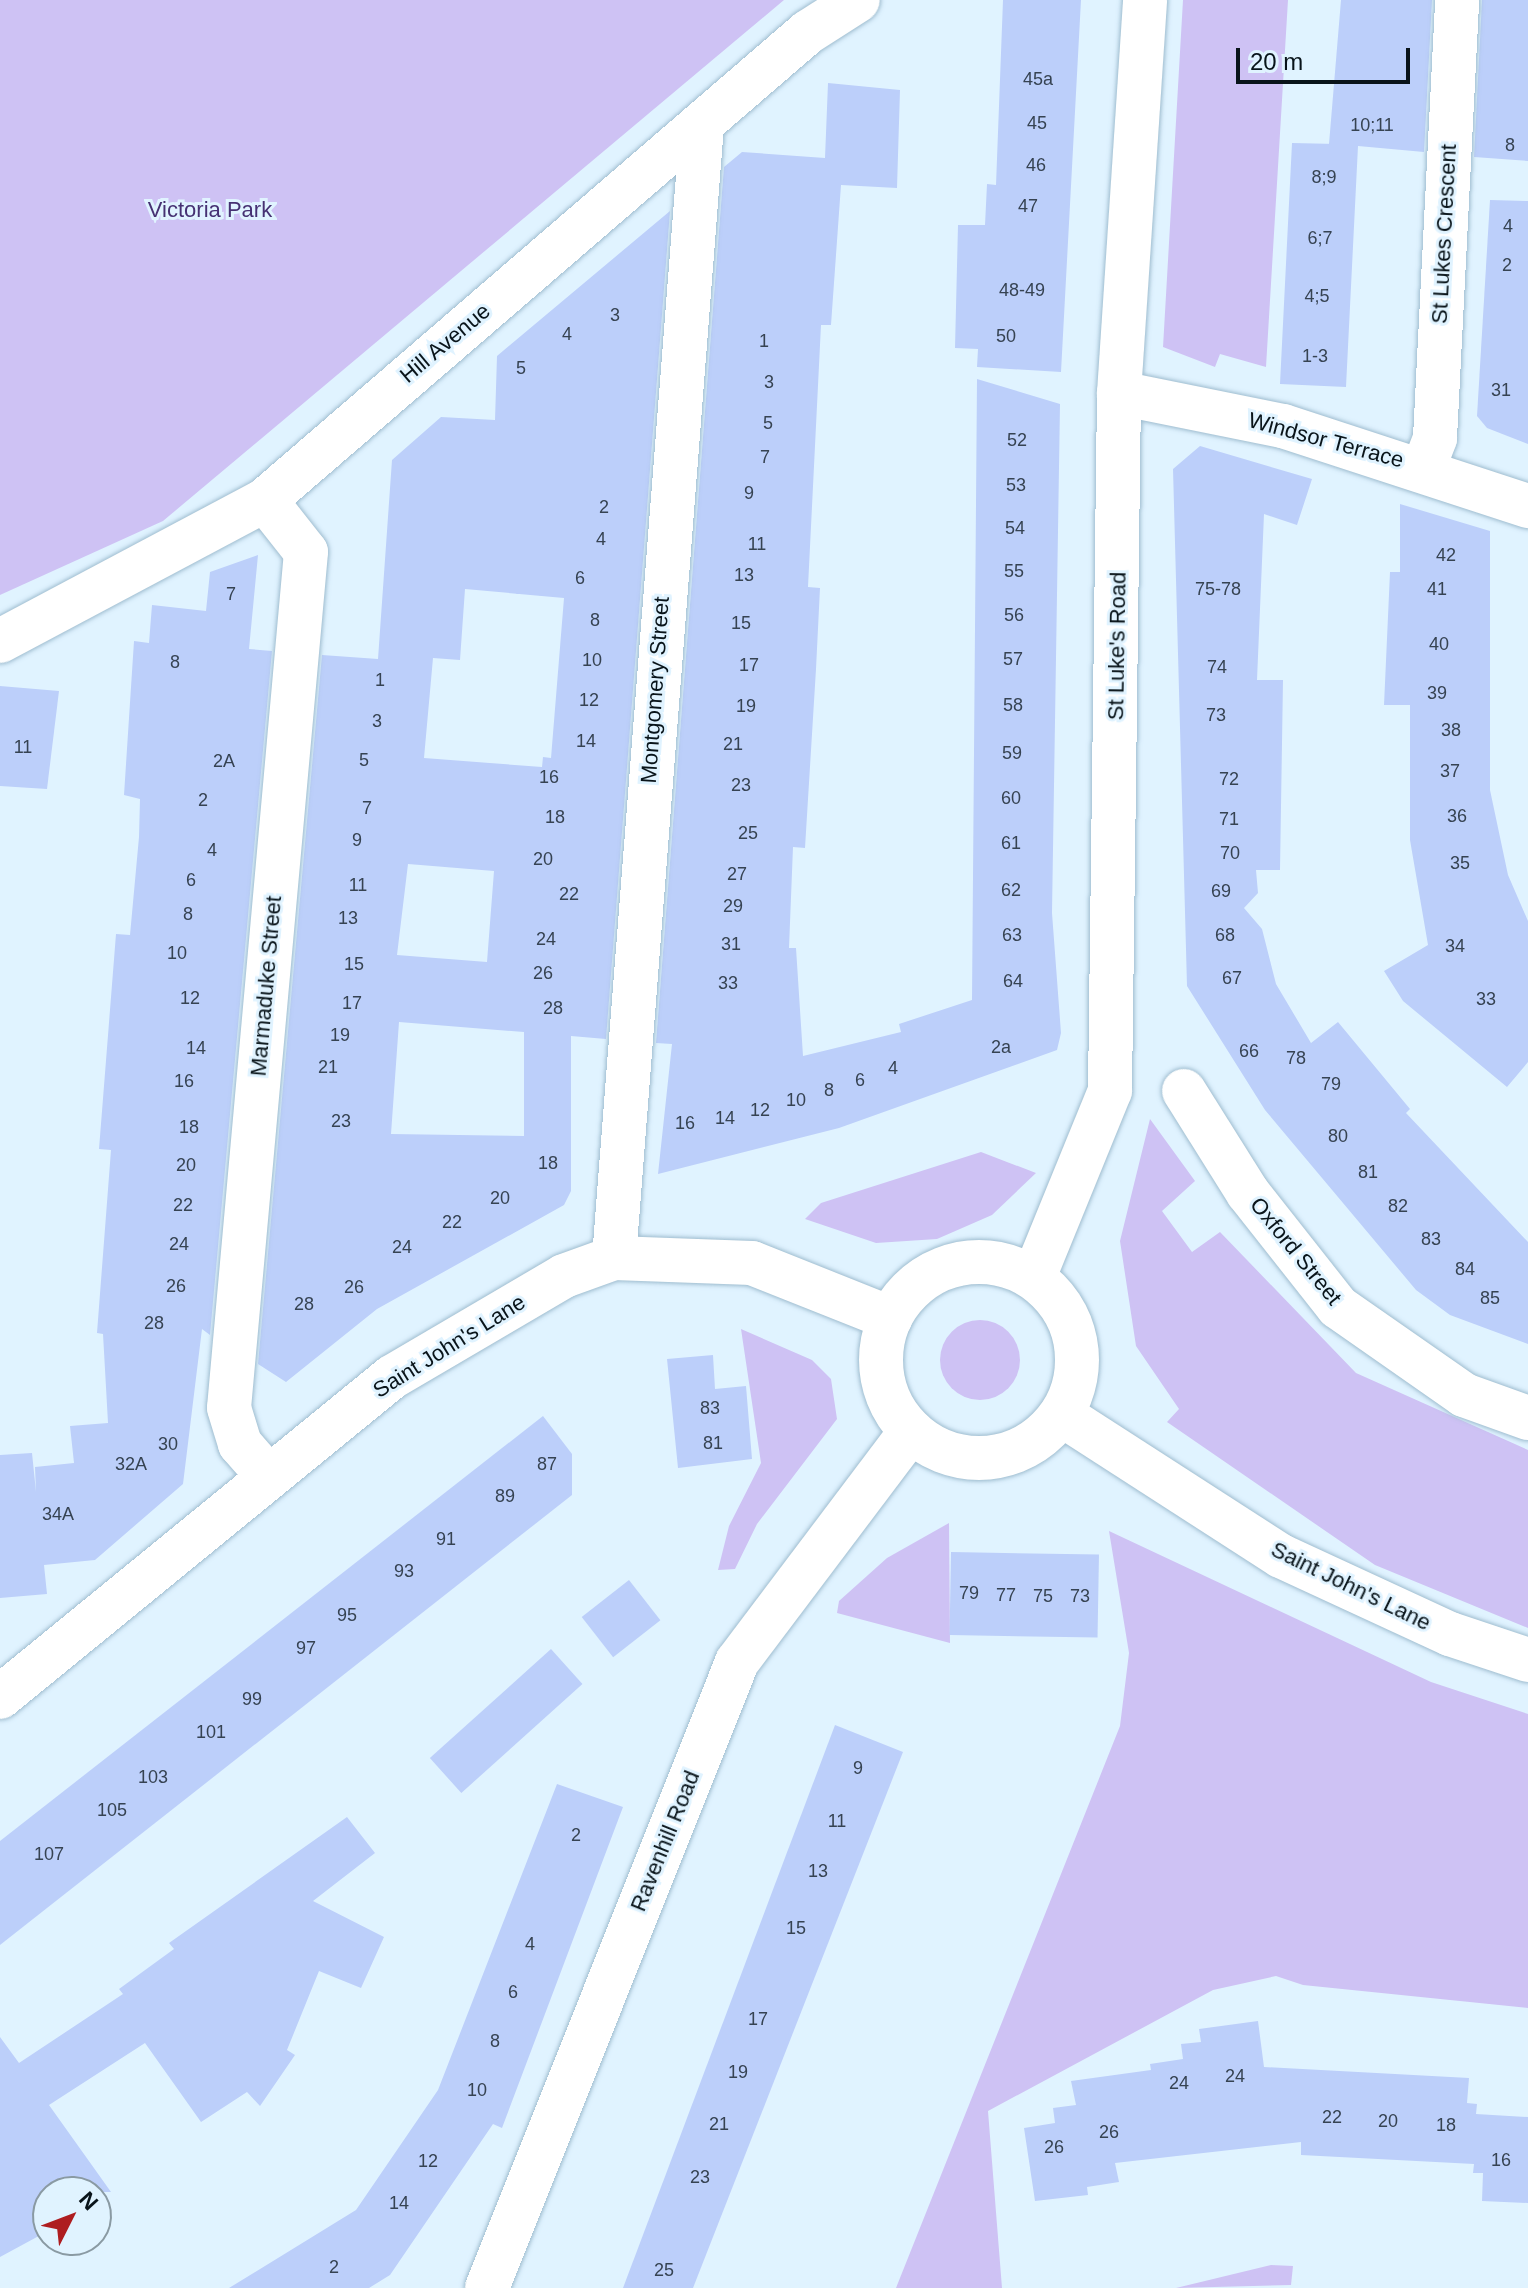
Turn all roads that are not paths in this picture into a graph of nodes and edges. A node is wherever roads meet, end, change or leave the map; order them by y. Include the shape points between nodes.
1 (858, 0) edge
2 (1145, 0) edge
3 (1457, 0) edge
4 (702, 124) junction
5 (1119, 393) junction
6 (1424, 467) junction
7 (265, 500) junction
8 (1528, 506) edge
9 (0, 641) edge
10 (1184, 1091) dead end
11 (614, 1258) junction
12 (1034, 1277) junction
13 (890, 1318) junction
14 (1062, 1415) junction
15 (1528, 1418) edge
16 (911, 1431) junction
17 (267, 1475) junction
18 (1528, 1660) edge
19 (0, 1697) edge
20 (487, 2288) edge

1 - 4 street, Hill Avenue via 808,32
2 - 5 street, St Luke's Road
3 - 6 street, St Lukes Crescent via 1435,438
4 - 7 street, Hill Avenue
4 - 11 street, Montgomery Street
5 - 6 street, Windsor Terrace via 1283,426
5 - 12 street, St Luke's Road via 1110,1091
6 - 8 street, Windsor Terrace
7 - 9 street, Hill Avenue
7 - 17 street, Marmaduke Street via 306,552 229,1408 240,1444
10 - 15 street, Oxford Street via 1248,1193 1338,1307 1464,1395
11 - 13 street, Saint John's Lane via 752,1263
11 - 17 street, Saint John's Lane via 564,1276 392,1377
12 - 13 street via 979,1261 945,1267 909,1290
12 - 14 street via 1059,1301 1077,1344 1077,1379
13 - 16 street via 880,1356 885,1390
14 - 16 street via 1039,1440 997,1458 963,1457
14 - 18 street, Saint John's Lane via 1281,1556 1450,1634
16 - 20 street, Ravenhill Road via 737,1662
17 - 19 street, Saint John's Lane

